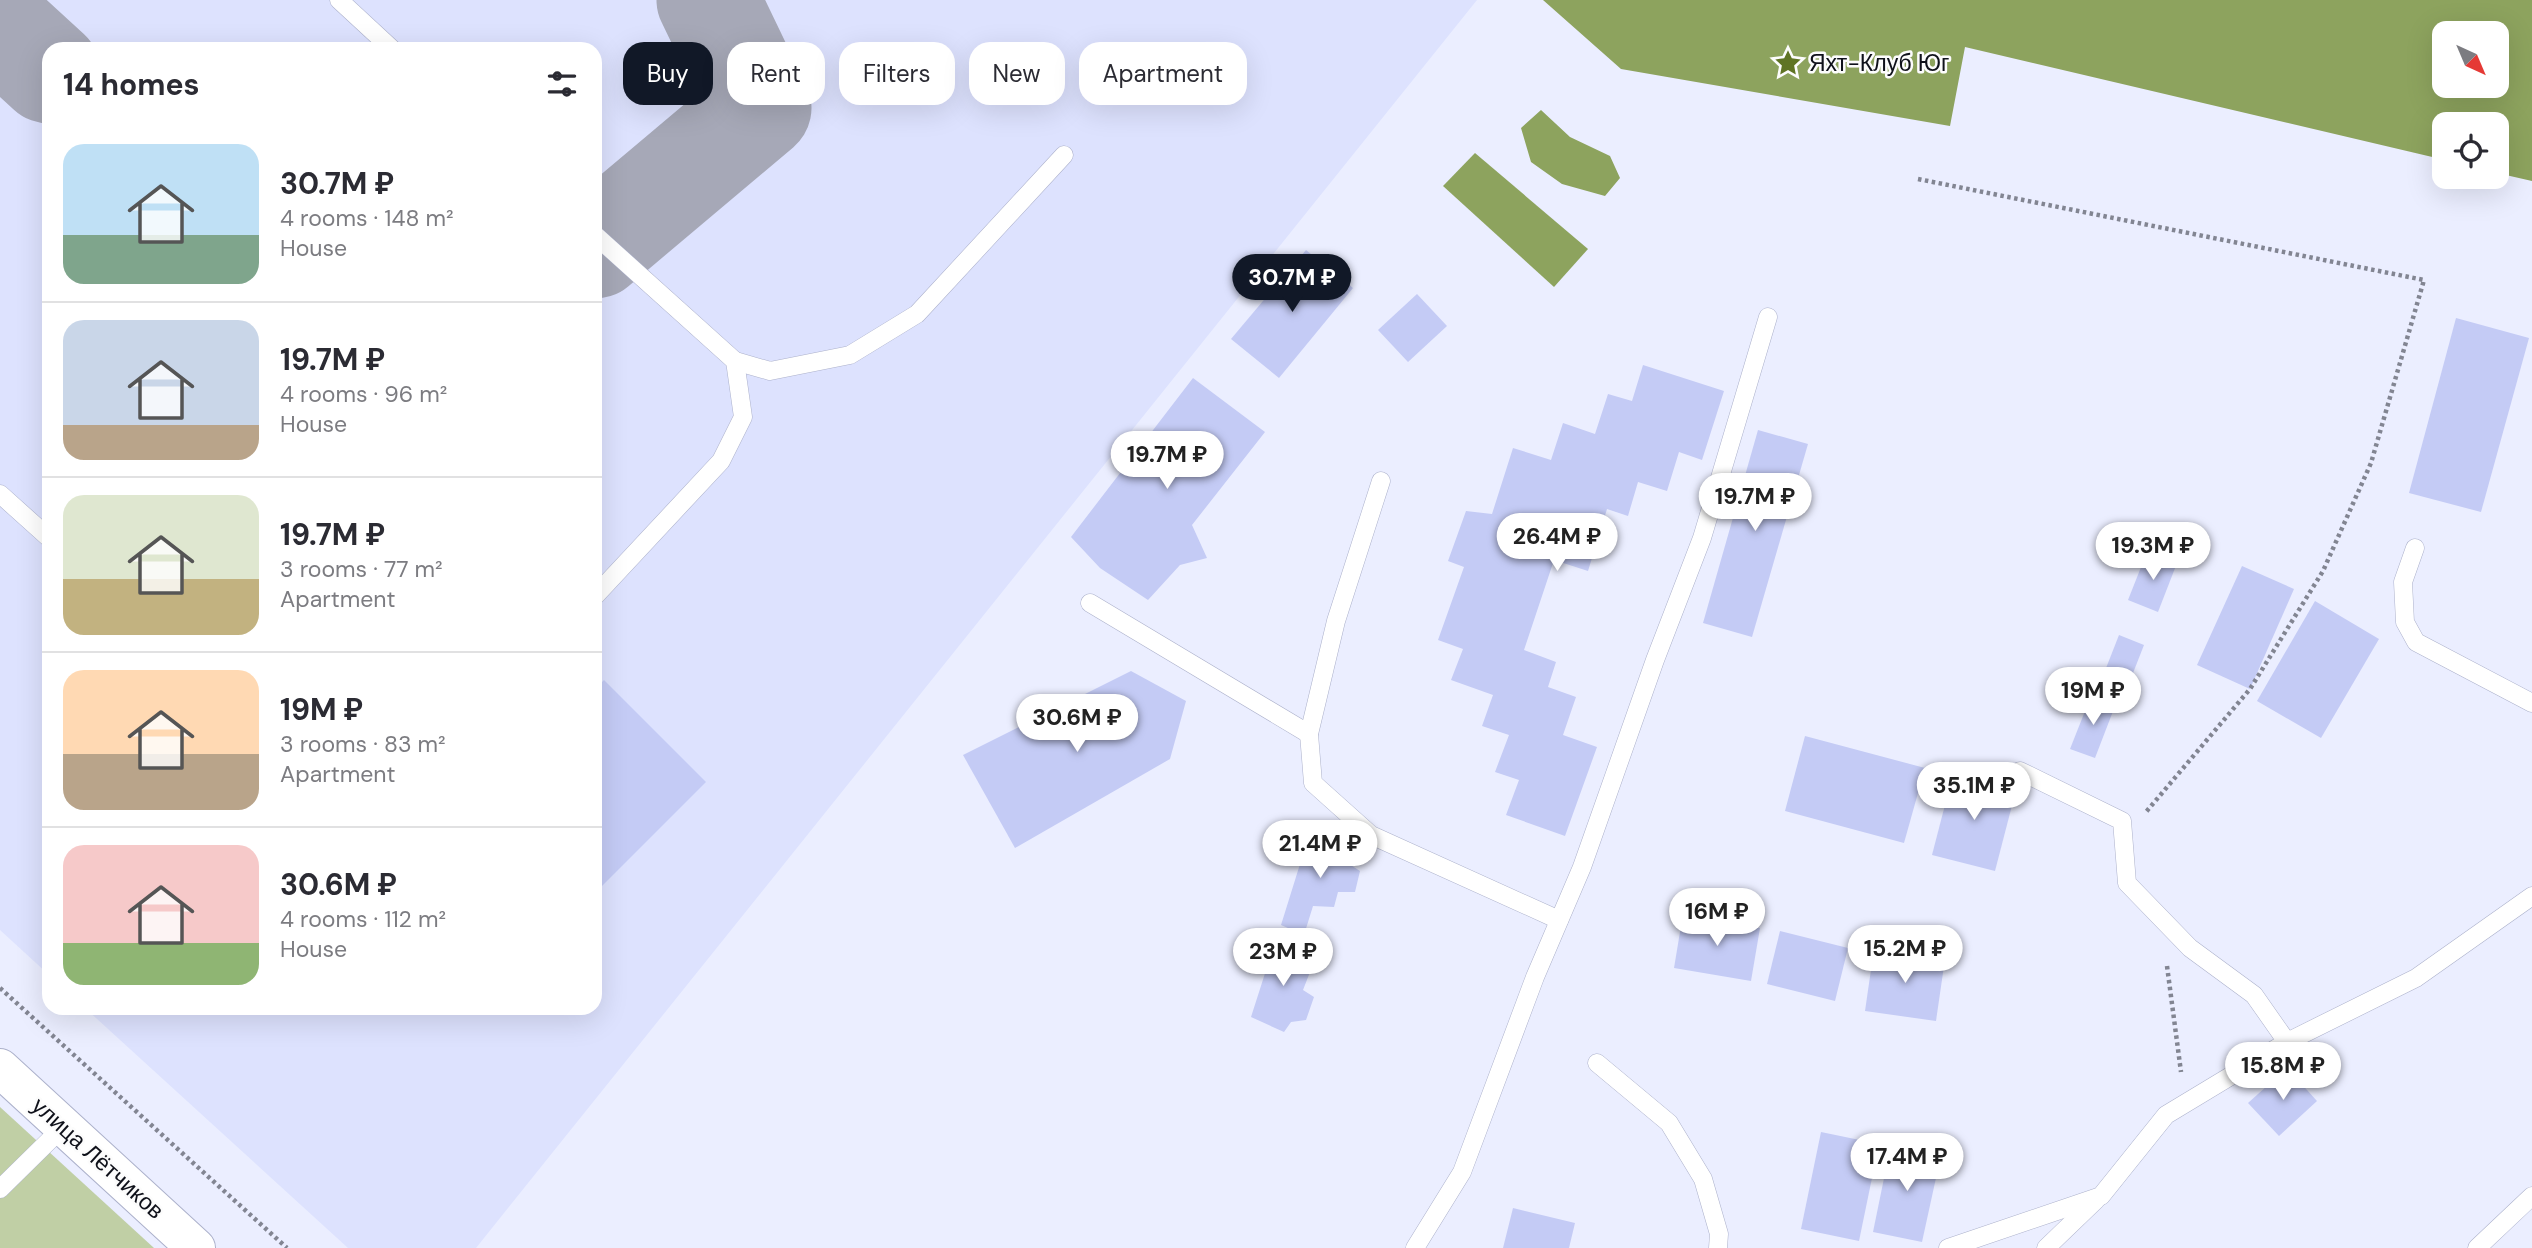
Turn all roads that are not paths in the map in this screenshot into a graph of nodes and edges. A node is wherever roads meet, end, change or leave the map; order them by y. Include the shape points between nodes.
1 (339, 0) edge
2 (384, 42) edge
3 (1064, 155) dead end
4 (602, 241) edge
5 (1768, 317) dead end
6 (735, 361) junction
7 (1381, 481) dead end
8 (0, 494) edge
9 (42, 532) edge
10 (2415, 548) dead end
11 (602, 588) edge
12 (1090, 603) dead end
13 (2532, 703) edge
14 (1309, 734) junction
15 (2020, 771) dead end
16 (2532, 896) edge
17 (1559, 920) junction
18 (2287, 1042) junction
19 (1597, 1063) dead end
20 (0, 1068) edge
21 (63, 1127) junction
22 (0, 1189) edge
23 (2101, 1196) junction
24 (2532, 1196) edge
25 (196, 1248) edge
26 (1415, 1248) edge
27 (1718, 1248) edge
28 (1948, 1248) edge
29 (2046, 1248) edge
30 (2477, 1248) edge

1 - 2 lane
3 - 6 lane via 916,314 850,355 771,371
4 - 6 lane
5 - 17 lane via 1702,538
6 - 11 lane via 743,417 721,461
7 - 14 lane via 1336,621
8 - 9 lane
10 - 13 lane via 2403,582 2405,622 2416,642
12 - 14 lane
14 - 17 lane via 1313,783 1371,835
15 - 18 lane via 2122,821 2127,883 2190,948 2254,995
16 - 18 lane via 2416,978
17 - 26 lane via 1462,1172
18 - 23 lane via 2166,1115
19 - 27 lane via 1669,1123 1703,1179 1719,1234
20 - 21 main road, улица Лётчиков
21 - 22 lane
21 - 25 main road, улица Лётчиков
23 - 28 lane
23 - 29 lane
24 - 30 lane

